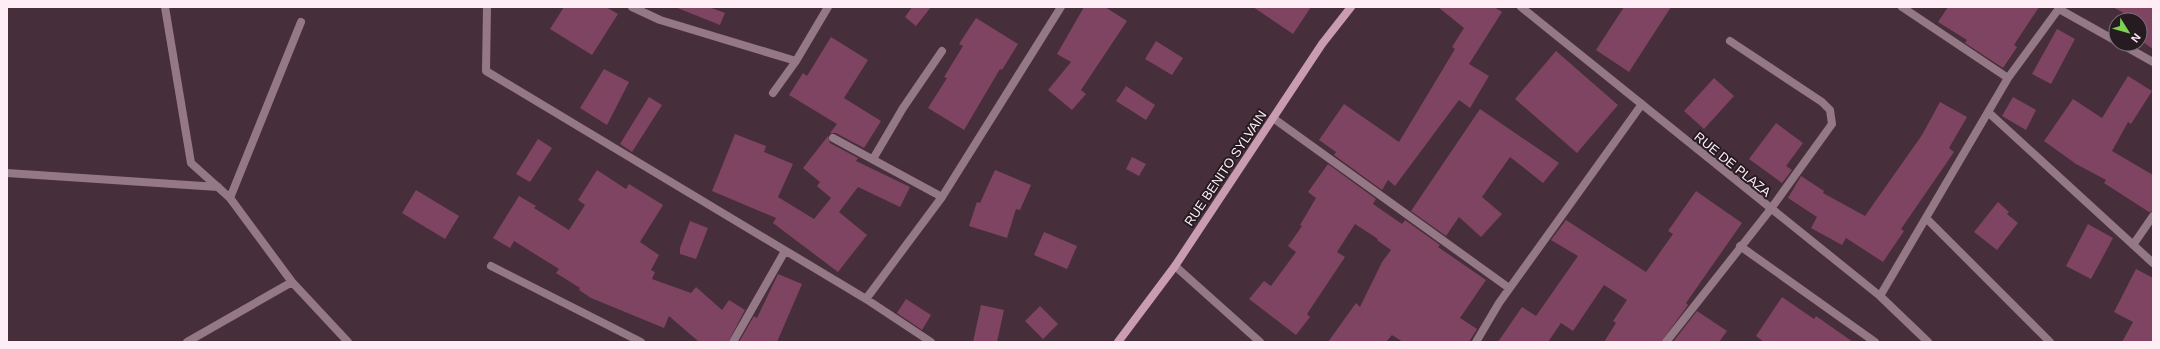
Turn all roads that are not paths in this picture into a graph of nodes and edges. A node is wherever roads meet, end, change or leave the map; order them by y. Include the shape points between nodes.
1 (165, 7) edge
2 (487, 7) edge
3 (632, 7) edge
4 (828, 7) edge
5 (1061, 7) edge
6 (1351, 7) edge
7 (1521, 7) edge
8 (1902, 7) edge
9 (2059, 8) edge
10 (301, 22) dead end
11 (2108, 36) edge
12 (1730, 41) dead end
13 (942, 51) dead end
14 (2135, 52) edge
15 (796, 61) junction
16 (2153, 62) edge
17 (2008, 78) junction
18 (773, 93) dead end
19 (1642, 104) junction
20 (1988, 112) junction
21 (1273, 118) junction
22 (833, 138) dead end
23 (873, 159) junction
24 (7, 173) edge
25 (218, 187) junction
26 (942, 197) junction
27 (230, 198) junction
28 (1770, 210) junction
29 (2153, 216) edge
30 (1926, 218) junction
31 (2133, 244) junction
32 (1740, 246) junction
33 (785, 251) junction
34 (2153, 263) edge
35 (491, 266) dead end
36 (1175, 266) junction
37 (292, 282) junction
38 (1509, 288) junction
39 (1880, 296) junction
40 (866, 299) junction
41 (187, 342) edge
42 (348, 342) edge
43 (641, 342) edge
44 (733, 342) edge
45 (931, 342) edge
46 (1118, 342) edge
47 (1260, 342) edge
48 (1476, 342) edge
49 (1666, 342) edge
50 (1874, 342) edge
51 (1928, 342) edge
52 (2050, 342) edge

1 - 25 street via 191,162
2 - 33 street via 486,71
3 - 15 street via 660,20
4 - 15 street
5 - 26 street
6 - 21 main road, RUE BENITO SYLVAIN via 1322,44
7 - 19 street, RUE DE PLAZA
8 - 17 street
9 - 11 street
9 - 17 street
10 - 27 street
12 - 28 street via 1822,102 1830,110 1832,124
13 - 23 street via 903,108
14 - 16 street
15 - 18 street
17 - 20 street
19 - 28 street, RUE DE PLAZA
19 - 38 street
20 - 30 street
20 - 31 street
21 - 36 main road, RUE BENITO SYLVAIN
21 - 38 street
22 - 23 street
23 - 26 street
24 - 25 street
25 - 27 street
26 - 40 street
27 - 37 street
28 - 32 street
28 - 39 street, RUE DE PLAZA
29 - 31 street
30 - 39 street
30 - 52 street
31 - 34 street
32 - 49 street
32 - 50 street
33 - 40 street
33 - 44 street
35 - 43 street
36 - 46 main road, RUE BENITO SYLVAIN
36 - 47 street
37 - 41 street
37 - 42 street
38 - 48 street
39 - 51 street, RUE DE PLAZA
40 - 45 street

